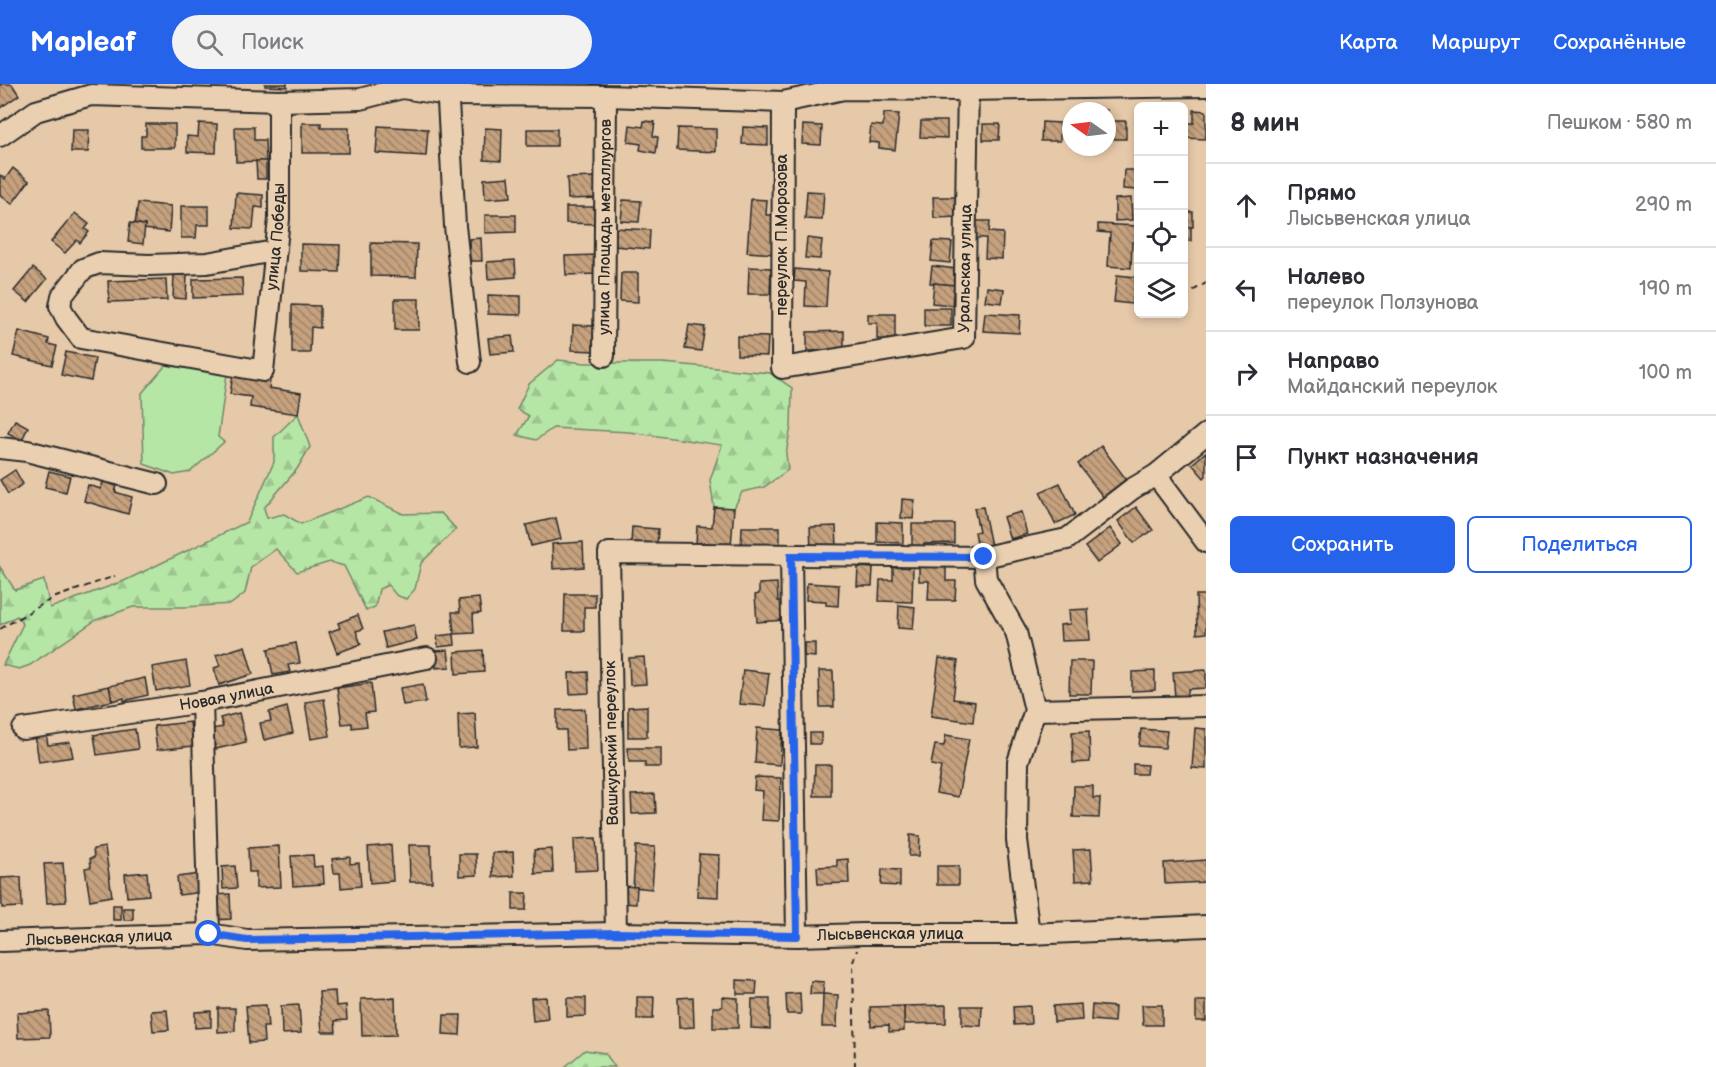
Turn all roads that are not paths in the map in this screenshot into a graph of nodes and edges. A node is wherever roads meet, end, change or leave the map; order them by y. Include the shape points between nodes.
1 (405, 86) edge
2 (1206, 86) edge
3 (968, 87) edge
4 (91, 89) edge
5 (448, 89) edge
6 (1145, 93) edge
7 (606, 96) junction
8 (279, 101) junction
9 (783, 102) junction
10 (0, 136) edge
11 (274, 251) junction
12 (604, 356) dead end
13 (470, 362) dead end
14 (782, 368) joint
15 (1206, 434) edge
16 (0, 448) edge
17 (1156, 475) junction
18 (157, 483) dead end
19 (1206, 542) edge
20 (791, 556) junction
21 (984, 557) junction
22 (427, 658) dead end
23 (202, 702) junction
24 (1206, 706) edge
25 (1035, 710) junction
26 (23, 729) dead end
27 (1206, 926) edge
28 (616, 933) junction
29 (209, 934) junction
30 (1029, 934) junction
31 (797, 936) junction
32 (0, 940) edge

1 - 5 street
1 - 8 street via 360,99
2 - 6 street
3 - 6 street
3 - 9 street via 844,89
3 - 14 street, Уральская улица via 964,338
4 - 8 street
4 - 10 street via 36,111
5 - 7 street
5 - 13 street via 455,226
7 - 9 street
7 - 12 street, улица Площадь металлургов
8 - 11 street, улица Победы via 279,219
9 - 14 street, переулок П.Морозова
11 - 11 street, улица Победы via 207,263 99,263 82,269 62,296 60,306 81,338 263,371
15 - 17 street
16 - 18 street
17 - 19 street
17 - 21 street via 1066,539
20 - 21 street
20 - 28 street, Вашкурский переулок via 609,553
20 - 31 street
21 - 25 street via 986,579 1017,632
22 - 23 street, Новая улица
23 - 26 street, Новая улица
23 - 29 street
24 - 25 street
25 - 30 street via 1018,762 1017,840
27 - 30 street, Лысьвенская улица
28 - 29 street, Лысьвенская улица via 247,940
28 - 31 street, Лысьвенская улица
29 - 32 street, Лысьвенская улица
30 - 31 street, Лысьвенская улица

